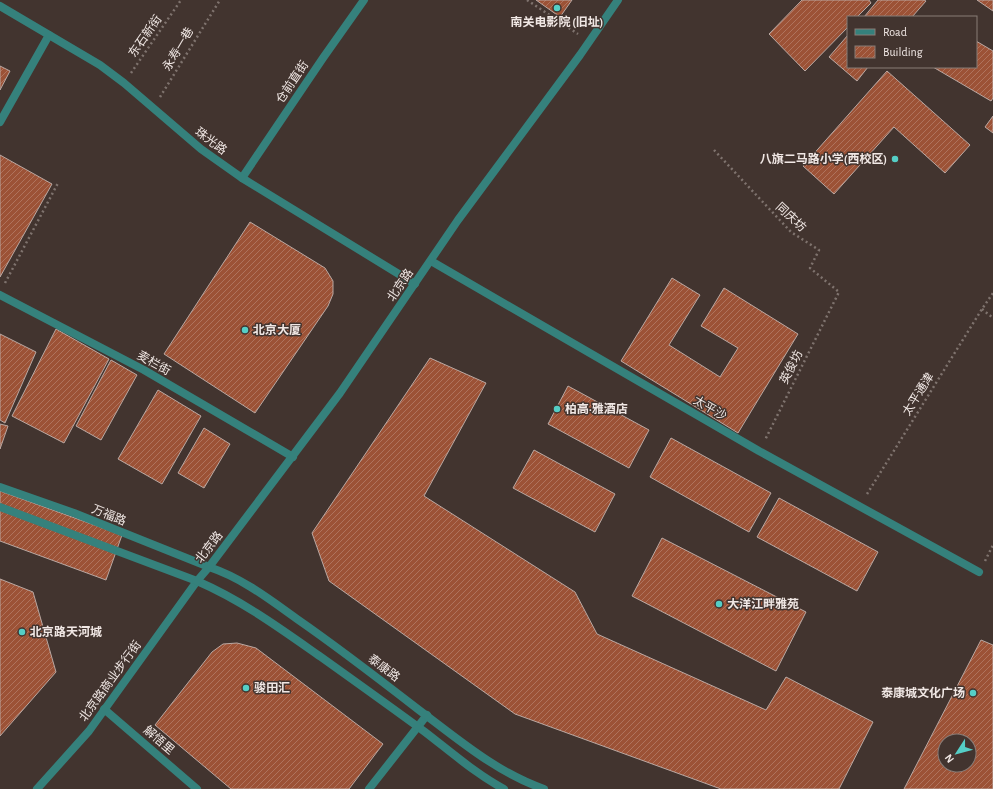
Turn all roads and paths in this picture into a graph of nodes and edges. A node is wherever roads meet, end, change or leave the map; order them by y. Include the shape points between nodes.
1 (181, 0) edge
2 (220, 0) edge
3 (364, 0) edge
4 (527, 0) edge
5 (618, 0) edge
6 (0, 6) edge
7 (49, 35) junction
8 (589, 41) junction
9 (124, 83) junction
10 (153, 108) junction
11 (0, 122) edge
12 (714, 150) dead end
13 (242, 178) junction
14 (58, 183) dead end
15 (431, 261) junction
16 (415, 284) junction
17 (4, 286) dead end
18 (839, 292) joint
19 (993, 293) edge
20 (0, 295) edge
21 (982, 309) junction
22 (993, 318) edge
23 (759, 451) junction
24 (293, 457) junction
25 (0, 487) edge
26 (860, 505) junction
27 (0, 507) edge
28 (209, 567) junction
29 (979, 572) dead end
30 (197, 581) junction
31 (104, 709) junction
32 (427, 715) junction
33 (418, 727) junction
34 (37, 789) edge
35 (197, 789) edge
36 (370, 789) edge
37 (504, 789) edge
38 (544, 789) edge

1 - 9 path, 东石新街
2 - 10 path, 永寿一巷
3 - 13 street, 仓前直街
4 - 8 path
5 - 8 street, 北京路
6 - 7 street, 珠光路
7 - 9 street, 珠光路 via 100,65
7 - 11 street
8 - 15 street, 北京路
9 - 10 street, 珠光路
10 - 13 street, 珠光路 via 201,149
12 - 18 path, 同庆坊 via 791,232 819,250 810,268
13 - 16 street, 珠光路
14 - 17 path
15 - 16 street, 北京路
15 - 23 street, 太平沙
16 - 24 street, 北京路 via 340,394
18 - 23 path, 英俊坊
19 - 21 path, 太平通津
20 - 24 street, 麦栏街 via 144,370
21 - 22 path
21 - 26 path, 太平通津
23 - 26 street, 太平沙
24 - 28 street, 北京路
25 - 28 street, 万福路 via 74,513
26 - 29 street, 太平沙
27 - 30 street
28 - 30 street, 北京路
28 - 32 street, 泰康路 via 227,573 250,586 343,651
30 - 31 street, 北京路商业步行街
30 - 33 street via 224,593 255,612
31 - 34 street, 北京路商业步行街 via 89,731
31 - 35 street, 解悟里
32 - 33 street
32 - 38 street, 泰康路 via 482,758 509,774
33 - 36 street
33 - 37 street

